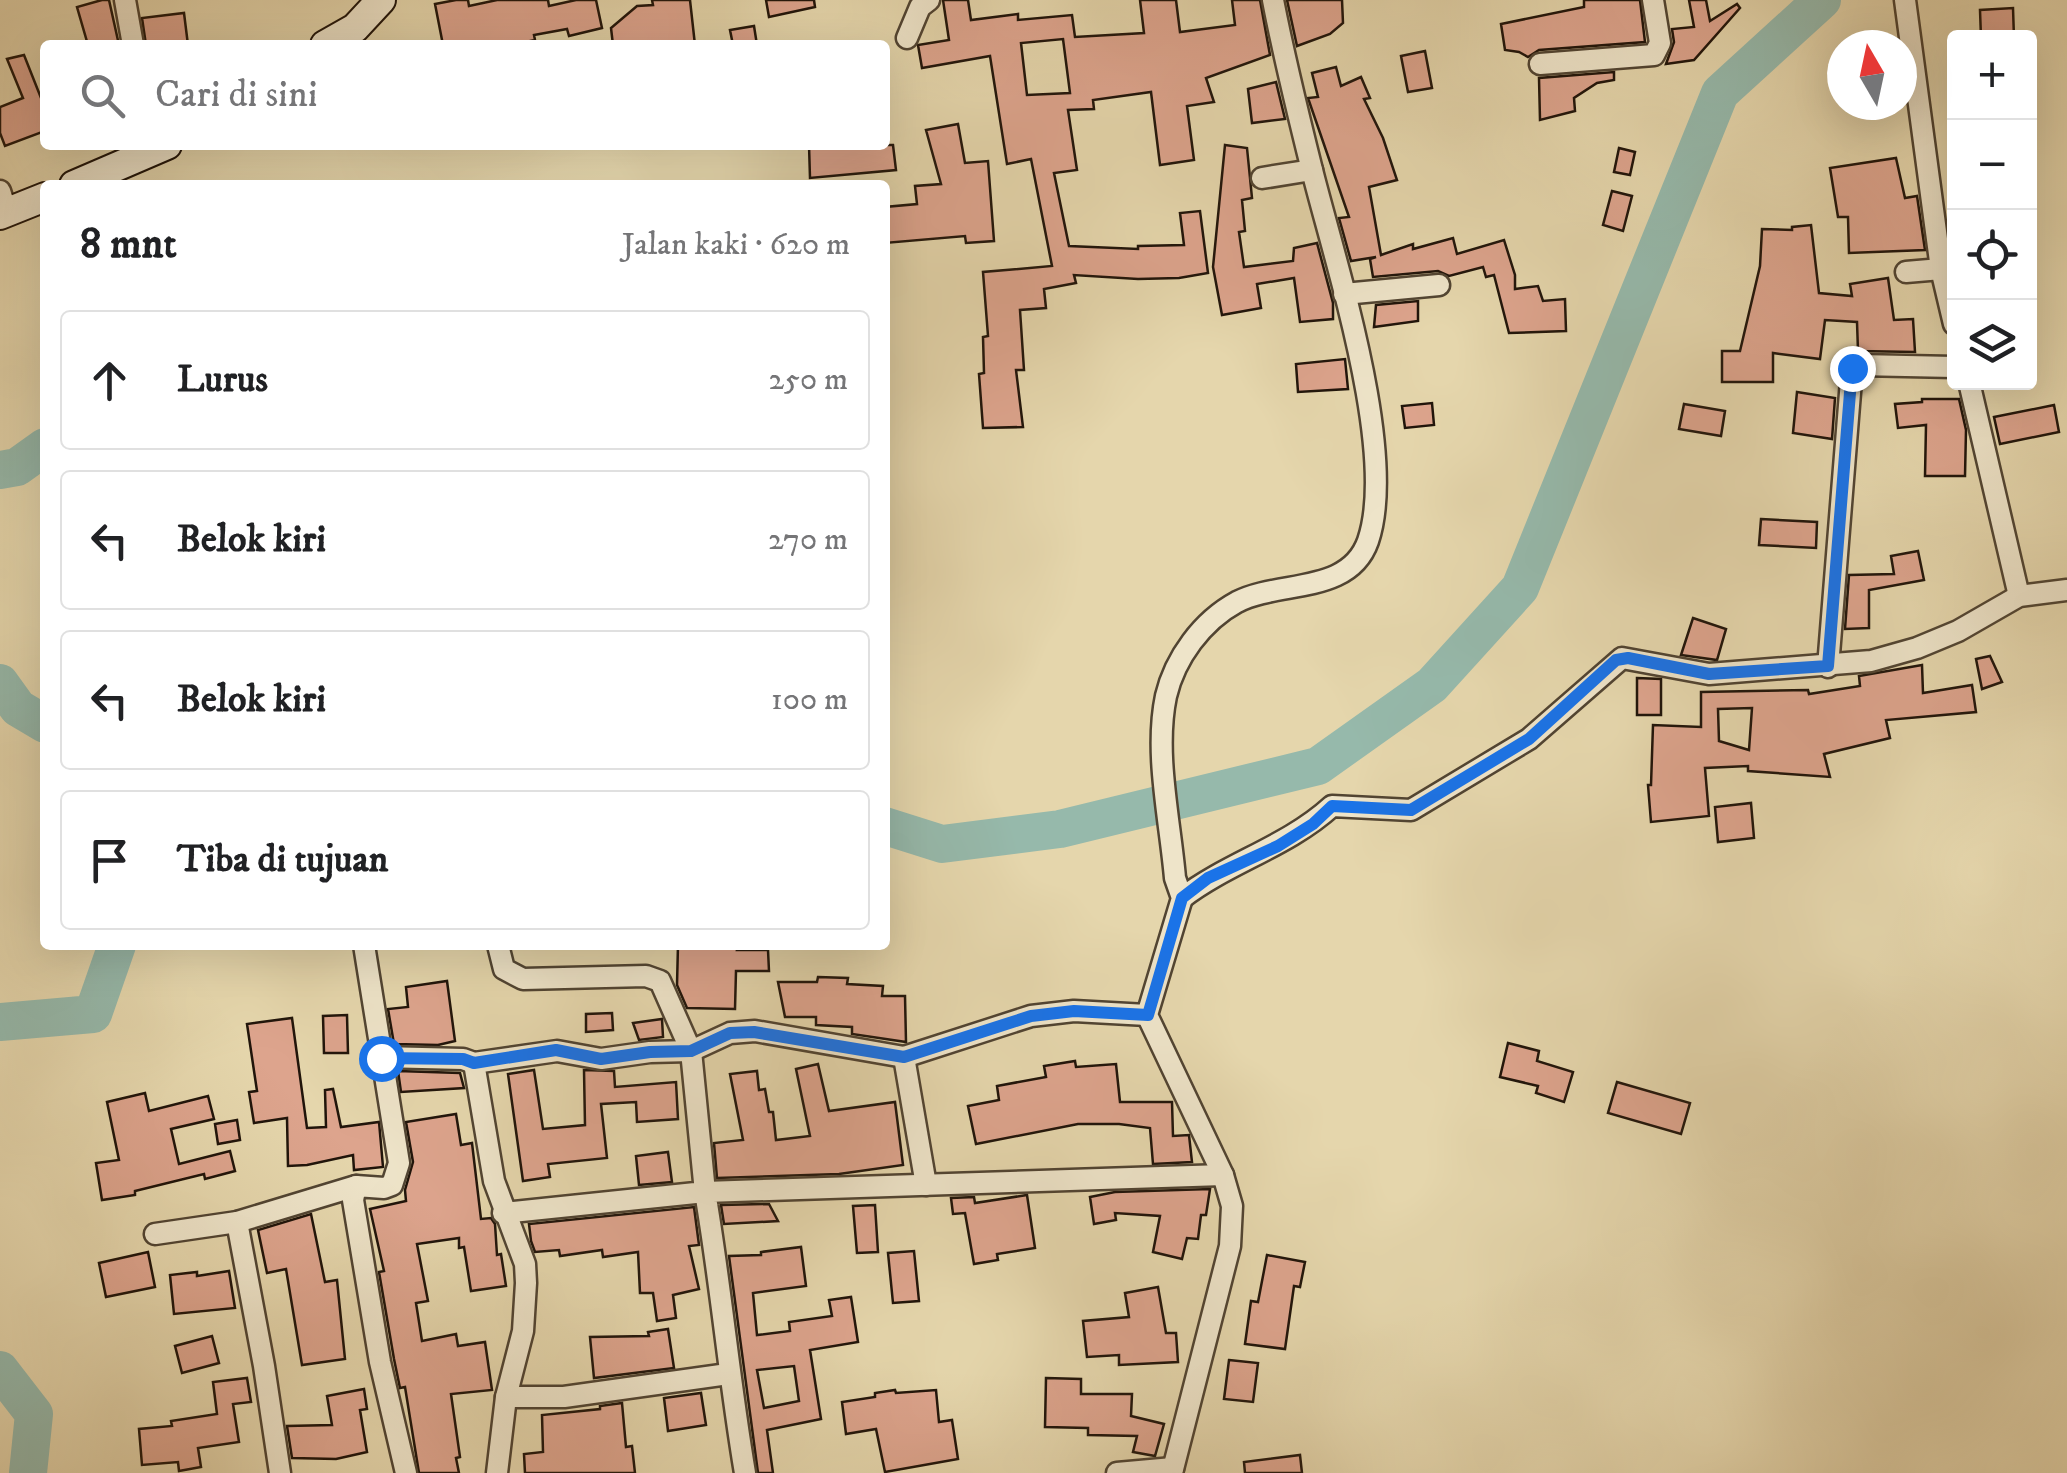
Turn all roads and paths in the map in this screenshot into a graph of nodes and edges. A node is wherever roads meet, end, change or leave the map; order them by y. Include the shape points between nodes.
1 (126, 0) edge
2 (929, 0) edge
3 (1273, 0) edge
4 (1653, 0) edge
5 (1905, 0) edge
6 (384, 1) edge
7 (906, 38) dead end
8 (132, 40) edge
9 (334, 40) edge
10 (1540, 64) dead end
11 (149, 150) edge
12 (1312, 170) junction
13 (1262, 178) dead end
14 (85, 180) edge
15 (40, 199) edge
16 (2, 206) edge
17 (1942, 269) junction
18 (1906, 272) dead end
19 (1439, 285) dead end
20 (1344, 294) junction
21 (1949, 300) edge
22 (1947, 367) edge
23 (1970, 390) edge
24 (2067, 590) edge
25 (2020, 596) junction
26 (1828, 666) junction
27 (1178, 888) junction
28 (365, 950) edge
29 (499, 950) edge
30 (1148, 1015) junction
31 (691, 1051) junction
32 (904, 1057) junction
33 (381, 1058) junction
34 (474, 1063) junction
35 (1223, 1175) junction
36 (926, 1184) junction
37 (356, 1186) junction
38 (705, 1192) junction
39 (503, 1213) junction
40 (237, 1222) junction
41 (155, 1234) dead end
42 (728, 1374) junction
43 (506, 1397) junction
44 (1172, 1470) edge
45 (280, 1473) edge
46 (406, 1473) edge
47 (498, 1473) edge
48 (745, 1473) edge
49 (1117, 1473) edge

1 - 8 street
2 - 7 street
3 - 12 street
4 - 10 street via 1660,43 1654,55
5 - 17 street
6 - 9 street
11 - 14 street
12 - 13 street
12 - 20 street
15 - 16 street
17 - 18 street
17 - 21 street
19 - 20 street
20 - 27 street via 1375,450 1377,505 1368,542 1360,558 1322,582 1238,602 1190,642 1176,666 1162,746
22 - 26 street via 1852,368
23 - 25 street
24 - 25 street
25 - 26 street via 1917,648
26 - 27 street via 1709,674 1622,658 1529,739 1411,810 1342,807 1278,846
27 - 30 street
28 - 33 street
29 - 31 street via 504,968 523,979 660,981
30 - 32 street via 1031,1016
30 - 35 street
31 - 32 street via 730,1033 754,1032
31 - 34 street via 601,1059 556,1050
31 - 38 street
32 - 36 street
33 - 34 street
33 - 37 street via 399,1163 392,1185
34 - 39 street
35 - 36 street
35 - 44 street via 1232,1206 1230,1246
36 - 38 street
37 - 40 street
37 - 46 street via 380,1362
38 - 39 street
38 - 42 street
39 - 43 street via 526,1283 523,1331
40 - 41 street
40 - 45 street
42 - 43 street via 564,1397
42 - 48 street
43 - 47 street
44 - 49 street

